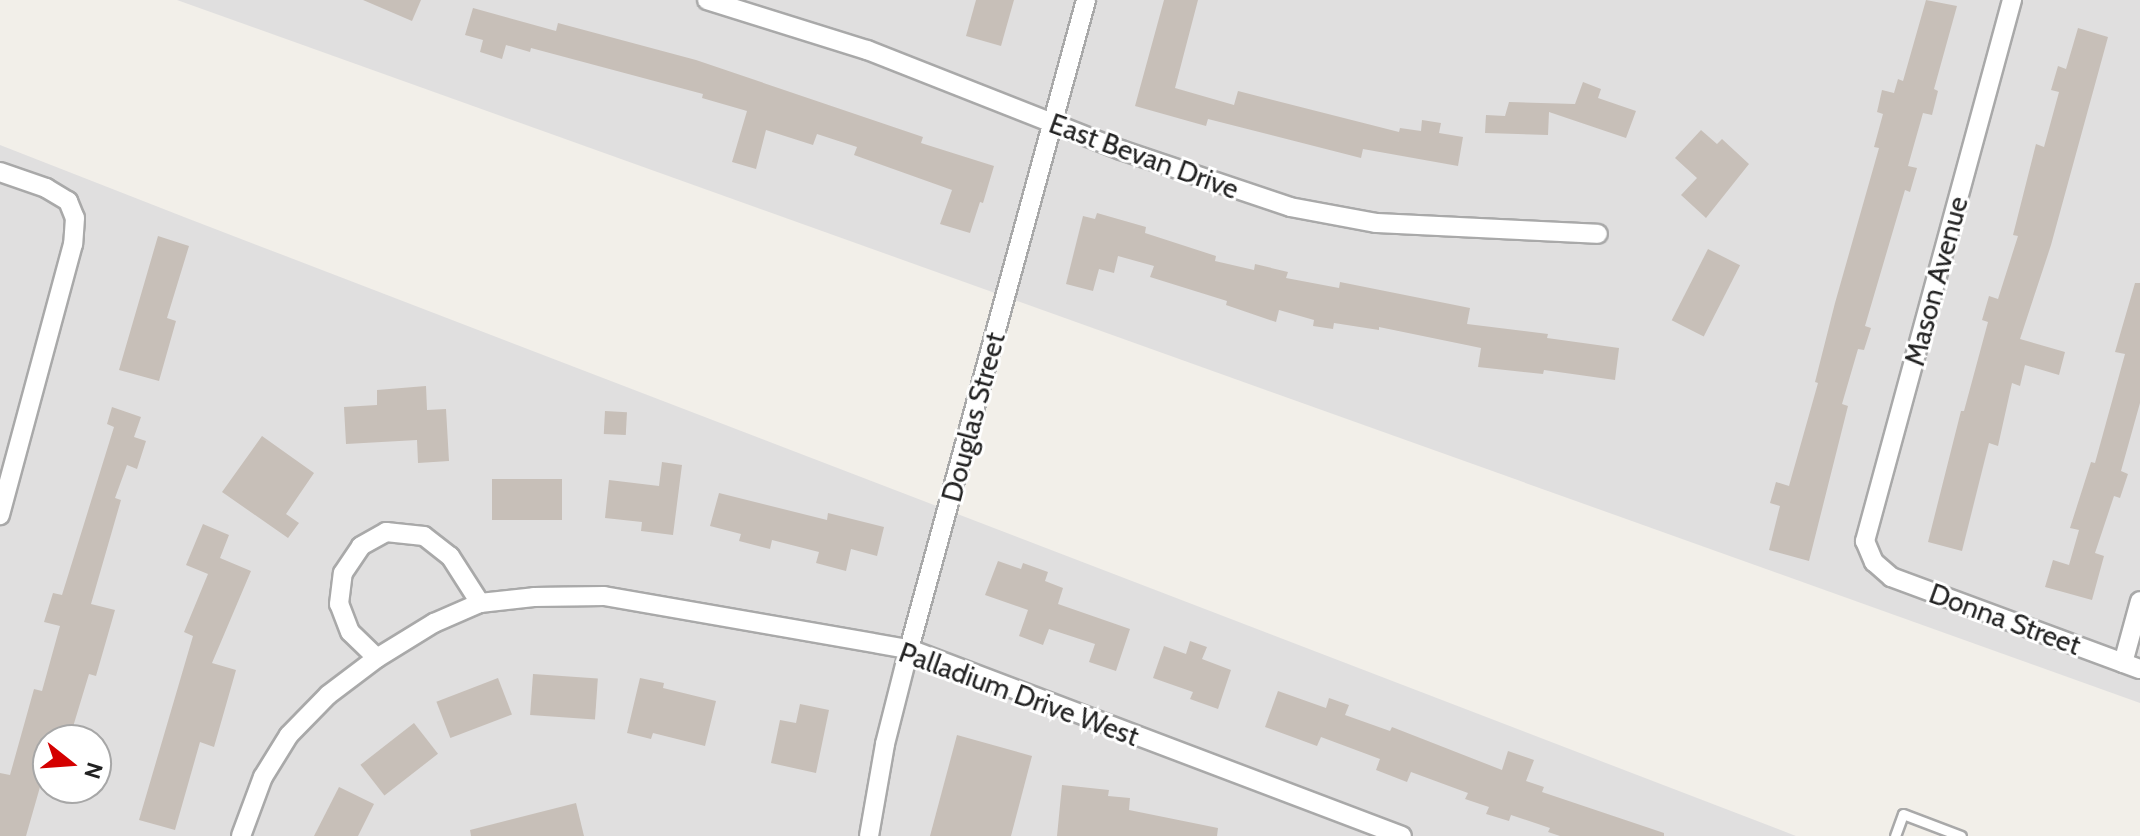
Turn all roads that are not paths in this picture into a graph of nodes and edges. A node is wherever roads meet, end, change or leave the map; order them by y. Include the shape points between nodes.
1 (707, 0) edge
2 (1086, 0) edge
3 (2012, 0) edge
4 (733, 3) edge
5 (1052, 124) junction
6 (0, 172) edge
7 (1598, 234) dead end
8 (0, 515) edge
9 (1874, 562) joint
10 (2140, 601) edge
11 (480, 603) junction
12 (909, 649) junction
13 (377, 658) junction
14 (2132, 666) edge
15 (242, 831) edge
16 (1955, 835) edge
17 (869, 836) edge
18 (1402, 836) edge
19 (1895, 836) edge

1 - 4 street, East Bevan Drive
2 - 5 street, Douglas Street
3 - 9 street, Mason Avenue via 1865,541
4 - 5 street, East Bevan Drive via 892,59
5 - 7 street, East Bevan Drive via 1290,207 1376,223
5 - 12 street, Douglas Street
6 - 8 street via 68,201 75,218 73,244
9 - 14 street, Donna Street via 1891,577
10 - 14 street
11 - 12 street, Palladium Drive West via 604,596
11 - 13 street, Palladium Drive West via 434,623
11 - 13 street via 450,556 424,536 386,532 361,546 343,573 339,604 350,632
12 - 17 street, Douglas Street
12 - 18 street, Palladium Drive West
13 - 15 street, Palladium Drive West via 328,695 289,735 263,777
16 - 19 lane via 1903,814

